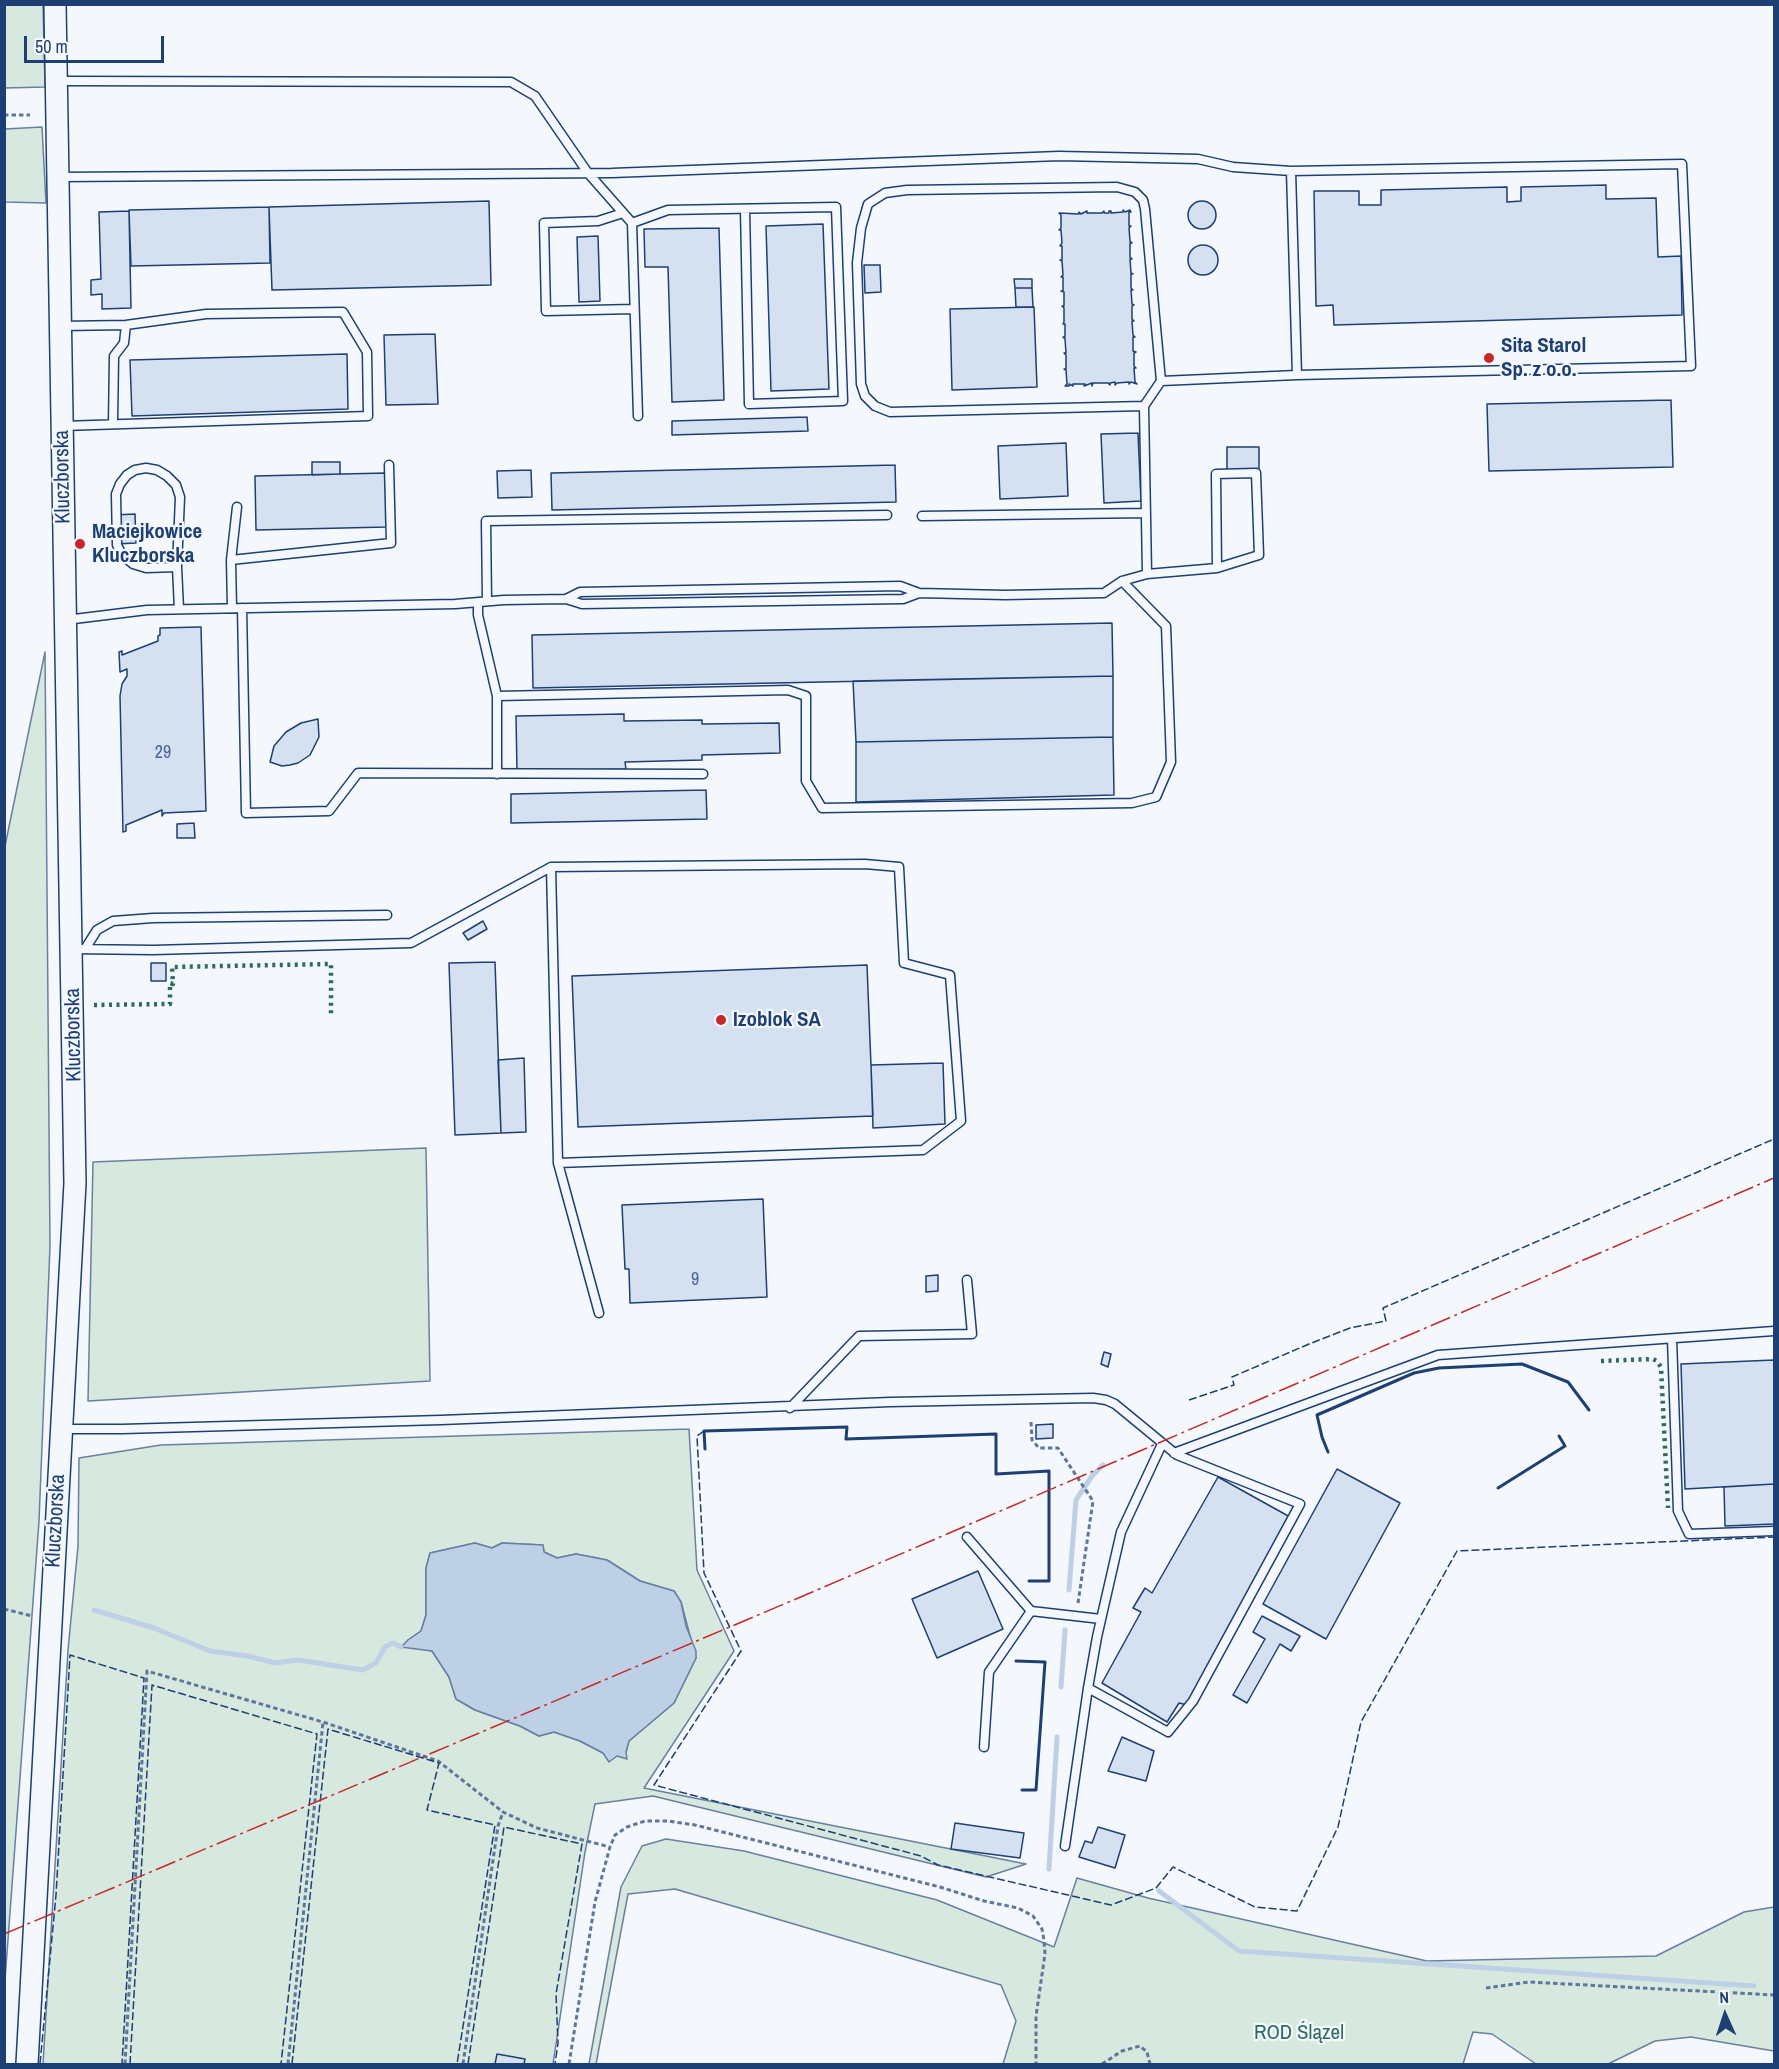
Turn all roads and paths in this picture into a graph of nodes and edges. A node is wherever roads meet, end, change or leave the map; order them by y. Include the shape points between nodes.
1 (55, 4) edge
2 (57, 81) junction
3 (4, 115) edge
4 (30, 115) dead end
5 (1291, 171) junction
6 (588, 173) junction
7 (59, 177) junction
8 (745, 209) junction
9 (623, 213) junction
10 (632, 223) junction
11 (634, 309) junction
12 (126, 325) junction
13 (61, 326) junction
14 (1297, 375) junction
15 (1161, 381) junction
16 (1144, 406) junction
17 (638, 416) dead end
18 (113, 424) junction
19 (63, 426) junction
20 (389, 465) dead end
21 (237, 507) dead end
22 (1146, 513) junction
23 (886, 515) dead end
24 (922, 516) dead end
25 (231, 560) junction
26 (177, 567) junction
27 (1217, 568) junction
28 (1147, 574) junction
29 (1122, 581) junction
30 (919, 593) junction
31 (566, 599) junction
32 (483, 602) junction
33 (232, 608) junction
34 (242, 608) junction
35 (179, 609) junction
36 (66, 620) junction
37 (497, 696) junction
38 (497, 774) junction
39 (703, 774) dead end
40 (551, 867) junction
41 (387, 915) dead end
42 (79, 949) junction
43 (558, 1163) junction
44 (967, 1280) dead end
45 (599, 1313) dead end
46 (1774, 1331) edge
47 (1672, 1340) junction
48 (790, 1408) junction
49 (1031, 1422) dead end
50 (62, 1429) junction
51 (1162, 1444) junction
52 (1174, 1453) junction
53 (1774, 1531) edge
54 (967, 1537) dead end
55 (1079, 1601) dead end
56 (4, 1609) edge
57 (1031, 1611) junction
58 (25, 1615) dead end
59 (1101, 1619) junction
60 (1088, 1688) junction
61 (323, 1722) junction
62 (984, 1747) dead end
63 (502, 1812) junction
64 (1065, 1846) dead end
65 (610, 1847) junction
66 (1486, 1988) dead end
67 (1774, 1995) edge
68 (27, 2064) edge
69 (125, 2064) edge
70 (288, 2064) edge
71 (463, 2064) edge
72 (569, 2064) edge
73 (1036, 2064) edge
74 (1102, 2064) edge
75 (1150, 2064) edge

1 - 2 street, Kluczborska
2 - 6 lane via 511,82 535,96
2 - 7 street, Kluczborska
3 - 4 path
5 - 6 lane via 1233,167 1198,159 1059,156
5 - 14 lane
5 - 14 lane via 1682,164 1691,366
6 - 7 lane
6 - 9 lane
7 - 13 street, Kluczborska
8 - 8 lane via 836,207 843,401 749,404
8 - 10 lane via 668,210
9 - 10 lane
9 - 11 lane via 598,221 544,224 546,311
10 - 11 lane
11 - 17 lane
12 - 13 lane
12 - 18 lane via 124,343 114,356
12 - 18 lane via 206,314 343,312 367,352 368,416
13 - 19 street, Kluczborska
14 - 15 lane
15 - 16 lane
15 - 16 lane via 1145,209 1135,192 1117,187 908,190 885,194 868,204 857,263 861,384 875,406 890,412
16 - 22 lane
18 - 19 lane
19 - 36 street, Kluczborska
20 - 25 lane via 391,543
21 - 25 lane
22 - 24 lane
22 - 28 lane
23 - 32 lane via 486,520
25 - 33 lane
26 - 26 lane via 180,498 176,485 157,470 135,470 127,475 116,494 117,544 133,564 146,568
26 - 35 lane
27 - 27 lane via 1259,555 1256,473 1216,474
27 - 28 lane
28 - 29 lane
29 - 30 lane via 1104,593
29 - 37 lane via 1166,626 1171,762 1156,797 1132,803 822,808 806,781 806,696 788,690
30 - 31 lane via 903,599 582,604
30 - 31 lane via 900,586 580,592
31 - 32 lane
32 - 34 lane
32 - 37 lane via 478,615
33 - 34 lane
33 - 35 lane
34 - 38 lane via 246,813 329,811 358,773
35 - 36 lane
36 - 42 street, Kluczborska
37 - 38 lane
38 - 39 lane
40 - 42 lane via 411,944
40 - 43 lane
40 - 43 lane via 899,867 904,963 950,975 961,1121 923,1150
41 - 42 lane via 113,921 97,930
42 - 50 street, Kluczborska via 75,1183
43 - 45 lane
44 - 48 lane via 972,1334 859,1336
46 - 47 lane
47 - 52 lane via 1438,1355
47 - 53 lane via 1678,1511 1689,1534
48 - 50 lane
48 - 51 lane via 1093,1398 1115,1404
49 - 55 path via 1032,1440 1039,1448 1058,1448 1093,1501
50 - 68 street, Kluczborska
51 - 52 lane
51 - 59 lane via 1121,1532
52 - 60 lane via 1300,1504 1193,1701 1168,1732
54 - 57 lane
56 - 58 path
57 - 59 lane
57 - 62 lane via 989,1672
59 - 60 lane
60 - 64 lane
61 - 63 path via 438,1761
61 - 69 path via 147,1671
61 - 70 path
63 - 65 path via 537,1828
63 - 71 path
65 - 72 path via 595,1902
65 - 73 path via 615,1835 627,1827 645,1821 668,1821 940,1887 1034,1916 1039,1922 1045,1954 1036,2016
66 - 67 path via 1529,1982
74 - 75 path via 1122,2051 1140,2046 1148,2052

